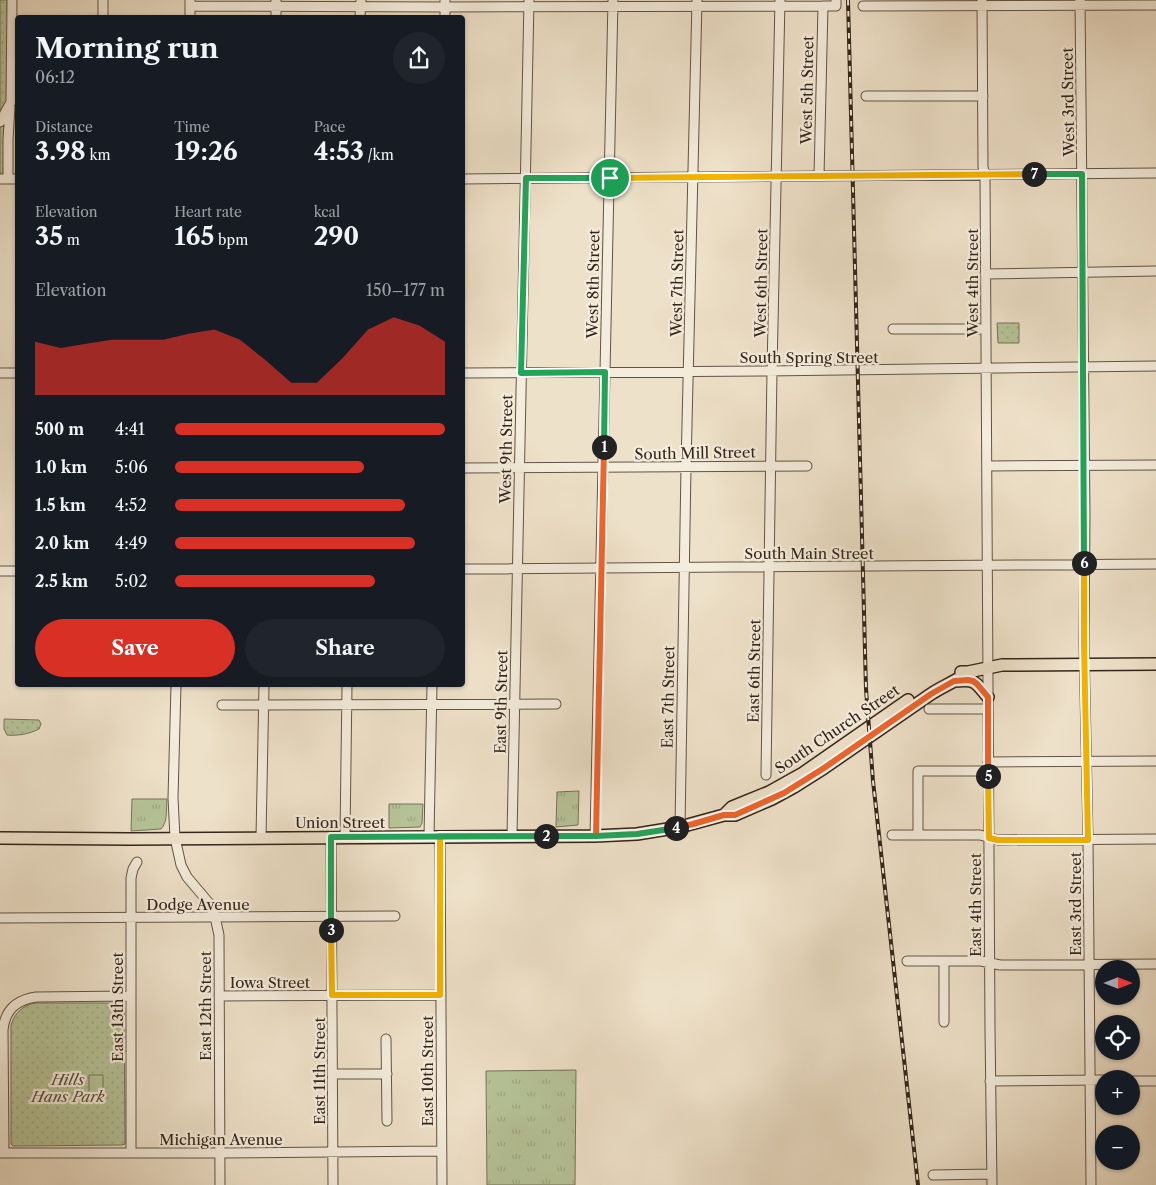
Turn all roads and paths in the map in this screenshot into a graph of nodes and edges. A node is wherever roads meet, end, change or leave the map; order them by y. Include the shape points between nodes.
1 (12, 0) edge
2 (103, 0) edge
3 (1080, 2) edge
4 (190, 3) edge
5 (276, 3) edge
6 (361, 3) edge
7 (529, 3) edge
8 (613, 3) edge
9 (696, 3) edge
10 (780, 3) edge
11 (836, 3) edge
12 (886, 3) edge
13 (982, 3) edge
14 (445, 4) edge
15 (1156, 5) edge
16 (823, 6) junction
17 (862, 6) dead end
18 (103, 15) edge
19 (866, 96) dead end
20 (983, 96) junction
21 (11, 102) junction
22 (0, 122) edge
23 (1156, 173) edge
24 (985, 174) junction
25 (1082, 174) junction
26 (777, 176) junction
27 (819, 176) junction
28 (694, 177) junction
29 (526, 178) junction
30 (610, 178) junction
31 (4, 179) edge
32 (465, 179) edge
33 (1156, 271) edge
34 (1083, 272) junction
35 (985, 274) junction
36 (893, 329) dead end
37 (986, 329) junction
38 (1156, 366) edge
39 (1084, 367) junction
40 (986, 369) junction
41 (689, 371) junction
42 (772, 371) junction
43 (605, 372) junction
44 (0, 373) edge
45 (15, 373) edge
46 (465, 373) edge
47 (521, 373) junction
48 (1156, 465) edge
49 (807, 466) dead end
50 (986, 466) junction
51 (1084, 466) junction
52 (686, 467) junction
53 (771, 467) junction
54 (465, 468) edge
55 (519, 468) junction
56 (604, 468) junction
57 (1084, 564) junction
58 (1156, 564) edge
59 (987, 565) junction
60 (769, 567) junction
61 (518, 568) junction
62 (601, 568) junction
63 (685, 568) junction
64 (465, 569) edge
65 (0, 571) edge
66 (15, 571) edge
67 (1085, 664) junction
68 (1156, 664) edge
69 (987, 668) junction
70 (968, 672) junction
71 (954, 681) junction
72 (176, 687) edge
73 (264, 687) edge
74 (347, 687) edge
75 (432, 687) edge
76 (988, 703) junction
77 (222, 704) dead end
78 (431, 704) junction
79 (514, 704) junction
80 (556, 704) dead end
81 (263, 705) junction
82 (347, 705) junction
83 (928, 708) dead end
84 (1156, 760) edge
85 (1086, 761) junction
86 (988, 766) junction
87 (766, 776) dead end
88 (724, 815) junction
89 (680, 827) junction
90 (892, 835) dead end
91 (918, 835) junction
92 (434, 836) junction
93 (512, 836) junction
94 (596, 836) junction
95 (260, 837) junction
96 (331, 837) junction
97 (345, 837) junction
98 (0, 838) edge
99 (175, 838) junction
100 (989, 838) junction
101 (1156, 839) edge
102 (1088, 840) junction
103 (137, 862) dead end
104 (395, 916) dead end
105 (215, 917) junction
106 (331, 917) junction
107 (0, 918) edge
108 (130, 918) junction
109 (944, 961) junction
110 (907, 962) dead end
111 (989, 962) junction
112 (1089, 964) junction
113 (1156, 964) edge
114 (332, 995) junction
115 (440, 995) junction
116 (130, 996) junction
117 (219, 996) junction
118 (944, 1022) dead end
119 (386, 1039) dead end
120 (332, 1074) junction
121 (386, 1074) junction
122 (990, 1080) junction
123 (1090, 1080) junction
124 (1095, 1080) edge
125 (1140, 1081) edge
126 (1156, 1081) edge
127 (387, 1121) dead end
128 (441, 1151) junction
129 (332, 1152) junction
130 (2, 1153) edge
131 (131, 1153) junction
132 (219, 1153) junction
133 (933, 1174) dead end
134 (992, 1174) junction
135 (220, 1185) edge
136 (333, 1185) edge
137 (442, 1185) edge
138 (992, 1185) edge
139 (1091, 1185) edge

1 - 21 street
2 - 18 street
3 - 13 street
3 - 15 street
3 - 25 street, West 3rd Street
4 - 5 street
5 - 6 street
6 - 14 street
7 - 8 street
7 - 14 street
7 - 29 street, West 9th Street
8 - 9 street
8 - 30 street, West 8th Street
9 - 10 street
9 - 28 street, West 7th Street
10 - 16 street
10 - 26 street, West 6th Street
11 - 16 street
12 - 13 street
12 - 17 street
13 - 20 street, West 4th Street
16 - 27 street, West 5th Street
19 - 20 street
20 - 24 street, West 4th Street
21 - 22 street
21 - 31 street
23 - 25 street
24 - 25 street
24 - 27 street
24 - 35 street, West 4th Street
25 - 34 street, West 3rd Street
26 - 27 street
26 - 28 street
26 - 42 street, West 6th Street
28 - 30 street
28 - 41 street, West 7th Street
29 - 30 street
29 - 32 street
29 - 47 street, West 9th Street
30 - 43 street, West 8th Street
33 - 34 street
34 - 35 street
34 - 39 street, West 3rd Street
35 - 37 street, West 4th Street
36 - 37 street
37 - 40 street, West 4th Street
38 - 39 street, South Spring Street
39 - 40 street, South Spring Street
39 - 51 street, West 3rd Street
40 - 42 street, South Spring Street
40 - 50 street, West 4th Street
41 - 42 street, South Spring Street
41 - 43 street, South Spring Street
41 - 52 street, West 7th Street
42 - 53 street, West 6th Street
43 - 47 street, South Spring Street
43 - 56 street, West 8th Street
44 - 45 street
46 - 47 street, South Spring Street
47 - 55 street, West 9th Street
48 - 51 street
49 - 53 street, South Mill Street
50 - 51 street
50 - 59 street, West 4th Street
51 - 57 street, West 3rd Street
52 - 53 street, South Mill Street
52 - 56 street, South Mill Street
52 - 63 street, West 7th Street
53 - 60 street, West 6th Street
54 - 55 street, South Mill Street
55 - 56 street, South Mill Street
55 - 61 street, West 9th Street
56 - 62 street, West 8th Street
57 - 58 street, South Main Street
57 - 59 street, South Main Street
57 - 67 street, East 3rd Street
59 - 60 street, South Main Street
59 - 69 street, East 4th Street
60 - 63 street, South Main Street
60 - 87 street, East 6th Street
61 - 62 street, South Main Street
61 - 64 street, South Main Street
61 - 79 street, East 9th Street
62 - 63 street, South Main Street
62 - 94 street, West 8th Street
63 - 89 street, East 7th Street
65 - 66 street
67 - 68 main road, South Church Street
67 - 69 main road, South Church Street via 1022,664
67 - 85 street, East 3rd Street
69 - 70 main road, South Church Street
69 - 76 street, East 4th Street
70 - 71 main road, South Church Street
70 - 88 main road, South Church Street via 958,672 941,679 803,772 769,792 732,807
71 - 76 main road via 973,681
71 - 88 main road, South Church Street via 794,787 735,815
72 - 99 street
73 - 81 street
74 - 82 street
75 - 78 street, East 10th Street
76 - 83 street
76 - 86 street, East 4th Street
77 - 81 street
78 - 79 street
78 - 82 street
78 - 92 street, East 10th Street
79 - 80 street
79 - 93 street, East 9th Street
81 - 82 street
81 - 95 street
82 - 97 street
84 - 85 street
85 - 86 street
85 - 102 street, East 3rd Street
86 - 91 street via 918,771
86 - 100 street, East 4th Street
88 - 89 main road, South Church Street
89 - 94 main road, Union Street
90 - 91 street
91 - 100 street
92 - 93 main road, Union Street
92 - 97 main road, Union Street
92 - 115 street, East 10th Street
93 - 94 main road, Union Street
95 - 96 main road, Union Street
95 - 99 main road, Union Street
96 - 97 main road, Union Street
96 - 106 street, East 11th Street
98 - 99 main road, Union Street
99 - 105 street, East 12th Street via 184,872 205,897
100 - 102 street
100 - 111 street, East 4th Street
101 - 102 street
102 - 112 street, East 3rd Street
103 - 108 street, East 13th Street via 132,869
104 - 106 street, Dodge Avenue
105 - 106 street, Dodge Avenue
105 - 108 street, Dodge Avenue
105 - 117 street, East 12th Street via 219,935
106 - 114 street, East 11th Street
107 - 108 street, Dodge Avenue
108 - 116 street, East 13th Street
109 - 110 street
109 - 111 street
109 - 118 street
111 - 112 street via 1000,965
111 - 122 street, East 4th Street
112 - 113 street
112 - 123 street, East 3rd Street
114 - 115 street, Iowa Street
114 - 117 street, Iowa Street
114 - 120 street, East 11th Street
115 - 128 street, East 10th Street
116 - 130 street via 26,998 6,1016 3,1030
116 - 131 street, East 13th Street
117 - 132 street, East 12th Street
119 - 121 street
120 - 121 street
120 - 129 street, East 11th Street
121 - 127 street
122 - 123 street
122 - 134 street, East 4th Street
123 - 124 street
123 - 139 street, East 3rd Street
125 - 126 street
128 - 129 street, Michigan Avenue
128 - 137 street, East 10th Street
129 - 132 street, Michigan Avenue
129 - 136 street, East 11th Street
130 - 131 street, Michigan Avenue
131 - 132 street, Michigan Avenue
132 - 135 street, East 12th Street
133 - 134 street
134 - 138 street, East 4th Street

